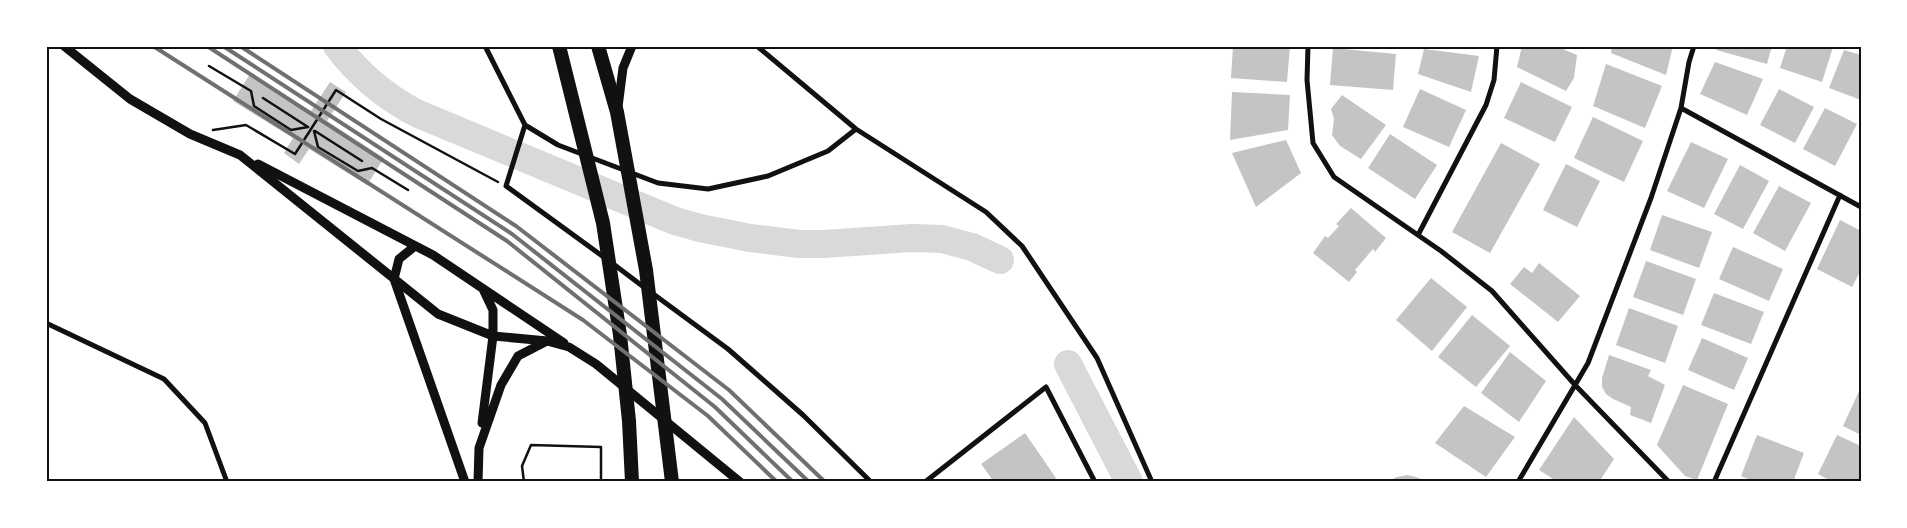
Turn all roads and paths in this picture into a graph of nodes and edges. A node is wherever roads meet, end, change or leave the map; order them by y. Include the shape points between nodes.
1 (64, 46) edge
2 (486, 46) edge
3 (559, 46) edge
4 (598, 46) edge
5 (632, 46) edge
6 (757, 46) edge
7 (1308, 46) edge
8 (1497, 46) edge
9 (1694, 46) edge
10 (209, 66) dead end
11 (263, 98) dead end
12 (1681, 108) junction
13 (617, 112) junction
14 (525, 125) junction
15 (311, 129) junction
16 (856, 129) junction
17 (190, 134) junction
18 (240, 155) junction
19 (362, 161) dead end
20 (506, 186) junction
21 (408, 190) dead end
22 (1840, 195) junction
23 (1861, 207) edge
24 (1418, 235) junction
25 (415, 246) junction
26 (394, 279) junction
27 (483, 289) junction
28 (46, 323) edge
29 (493, 336) junction
30 (547, 341) junction
31 (569, 347) junction
32 (1576, 386) junction
33 (479, 448) junction
34 (227, 482) edge
35 (464, 482) edge
36 (478, 482) edge
37 (524, 482) edge
38 (601, 482) edge
39 (632, 482) edge
40 (672, 482) edge
41 (740, 482) edge
42 (871, 482) edge
43 (925, 482) edge
44 (1095, 482) edge
45 (1152, 482) edge
46 (1518, 482) edge
47 (1669, 482) edge
48 (1714, 482) edge

1 - 17 street via 130,99
2 - 14 street
3 - 39 highway via 603,223 620,335
4 - 13 highway
5 - 13 street via 623,68
6 - 16 street
7 - 24 street via 1307,80 1313,143 1334,177
8 - 24 street via 1494,80 1486,105
9 - 12 street
10 - 15 path via 251,91 254,106 291,130
11 - 15 path
12 - 22 street
12 - 32 street via 1651,198 1592,354
13 - 40 highway via 646,270
14 - 16 street via 558,145 658,183 708,189 768,176 828,151
14 - 20 street
15 - 17 path via 294,154 246,125
15 - 19 path
15 - 20 path via 336,90 382,119
15 - 21 path via 318,147 358,171 372,168
16 - 45 street via 986,212 1022,246 1096,358
17 - 18 street
18 - 25 street
18 - 26 street
20 - 42 street via 728,349 803,415
22 - 23 street
22 - 48 street
24 - 32 street via 1492,291
25 - 26 street via 399,259
25 - 27 street
26 - 29 street via 438,314
26 - 35 street
27 - 29 street via 492,310
27 - 31 street
28 - 34 street via 164,379 205,423
29 - 30 street
29 - 33 street
30 - 31 street
30 - 33 street via 518,356 501,385
31 - 41 street via 596,364
32 - 46 street
32 - 47 street
33 - 36 street
37 - 38 path via 522,466 531,445 601,447
43 - 44 street via 1046,387

